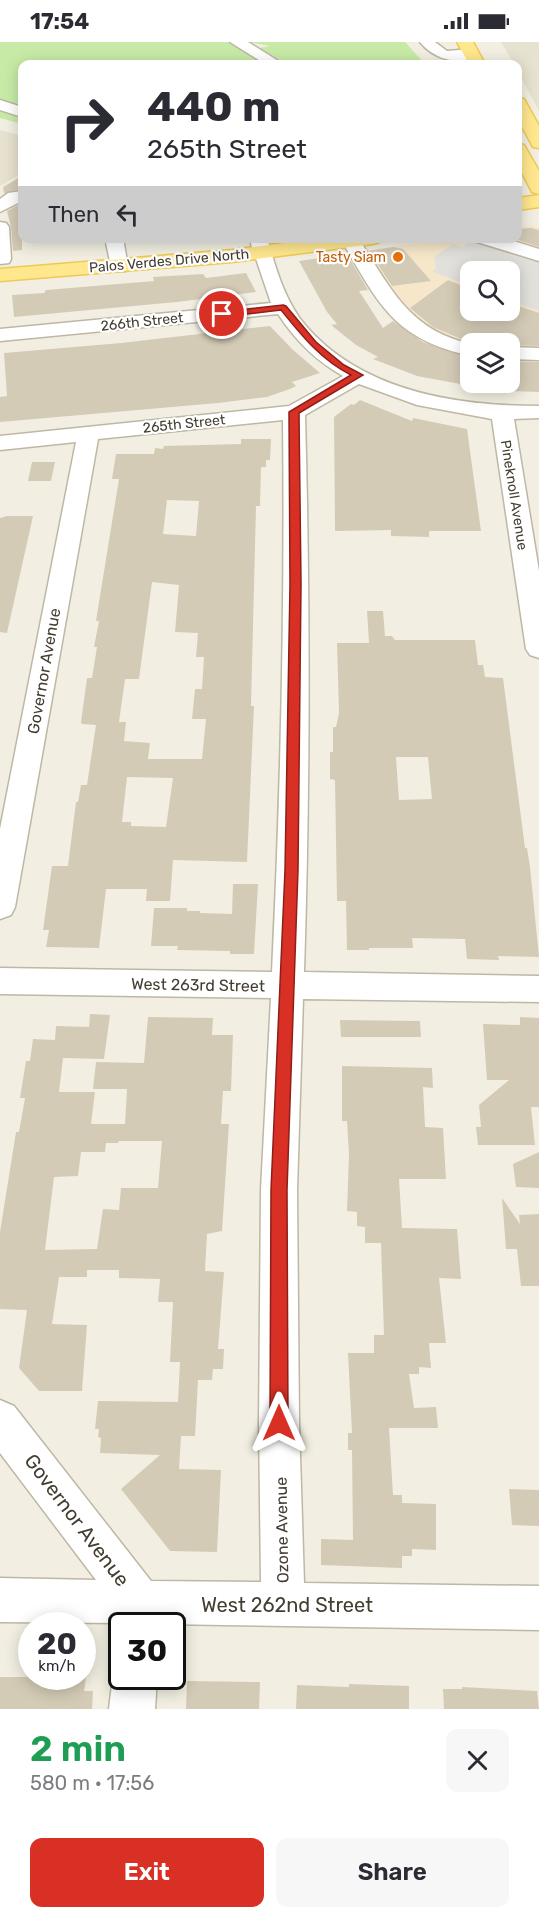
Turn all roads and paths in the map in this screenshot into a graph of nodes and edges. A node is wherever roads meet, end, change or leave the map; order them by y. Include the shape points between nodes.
1 (237, 42) edge
2 (427, 42) edge
3 (471, 53) edge
4 (268, 60) edge
5 (0, 105) edge
6 (18, 111) edge
7 (522, 111) edge
8 (539, 143) edge
9 (522, 156) edge
10 (539, 188) edge
11 (18, 197) edge
12 (539, 201) edge
13 (522, 203) edge
14 (0, 207) edge
15 (539, 216) edge
16 (522, 218) edge
17 (0, 227) edge
18 (18, 235) edge
19 (1, 237) edge
20 (257, 243) edge
21 (352, 243) edge
22 (499, 243) edge
23 (116, 252) edge
24 (539, 255) edge
25 (1, 264) edge
26 (283, 308) junction
27 (0, 335) edge
28 (460, 347) edge
29 (520, 353) edge
30 (539, 354) edge
31 (358, 375) junction
32 (294, 412) junction
33 (502, 412) junction
34 (539, 412) edge
35 (88, 435) junction
36 (0, 443) edge
37 (539, 649) edge
38 (0, 907) edge
39 (0, 981) edge
40 (288, 987) junction
41 (539, 988) edge
42 (0, 1420) edge
43 (0, 1600) edge
44 (284, 1605) junction
45 (539, 1608) edge
46 (112, 1612) edge
47 (138, 1612) edge
48 (183, 1612) edge
49 (134, 1690) edge
50 (132, 1709) edge

1 - 4 street
2 - 3 street via 442,56
5 - 6 street
7 - 8 main road
9 - 10 main road
11 - 14 street
12 - 13 main road
15 - 16 main road
17 - 19 street
18 - 19 street
19 - 25 street
20 - 23 main road, Palos Verdes Drive North
20 - 26 street
21 - 28 street via 408,325 428,337
22 - 24 street
23 - 25 main road, Palos Verdes Drive North
26 - 27 street, 266th Street
26 - 31 street via 313,344 341,367
29 - 30 street
31 - 32 street, 265th Street
31 - 33 street via 434,402
32 - 35 street, 265th Street
32 - 40 street, Ozone Avenue via 296,536
33 - 34 street
33 - 37 street, Pineknoll Avenue
35 - 36 street, 265th Street
35 - 38 street, Governor Avenue
39 - 40 street, West 263rd Street
40 - 41 street, West 263rd Street
40 - 44 street, Ozone Avenue via 279,1190
42 - 47 street, Governor Avenue
43 - 46 street, West 262nd Street
44 - 45 street, West 262nd Street
44 - 48 street, West 262nd Street
49 - 50 street

